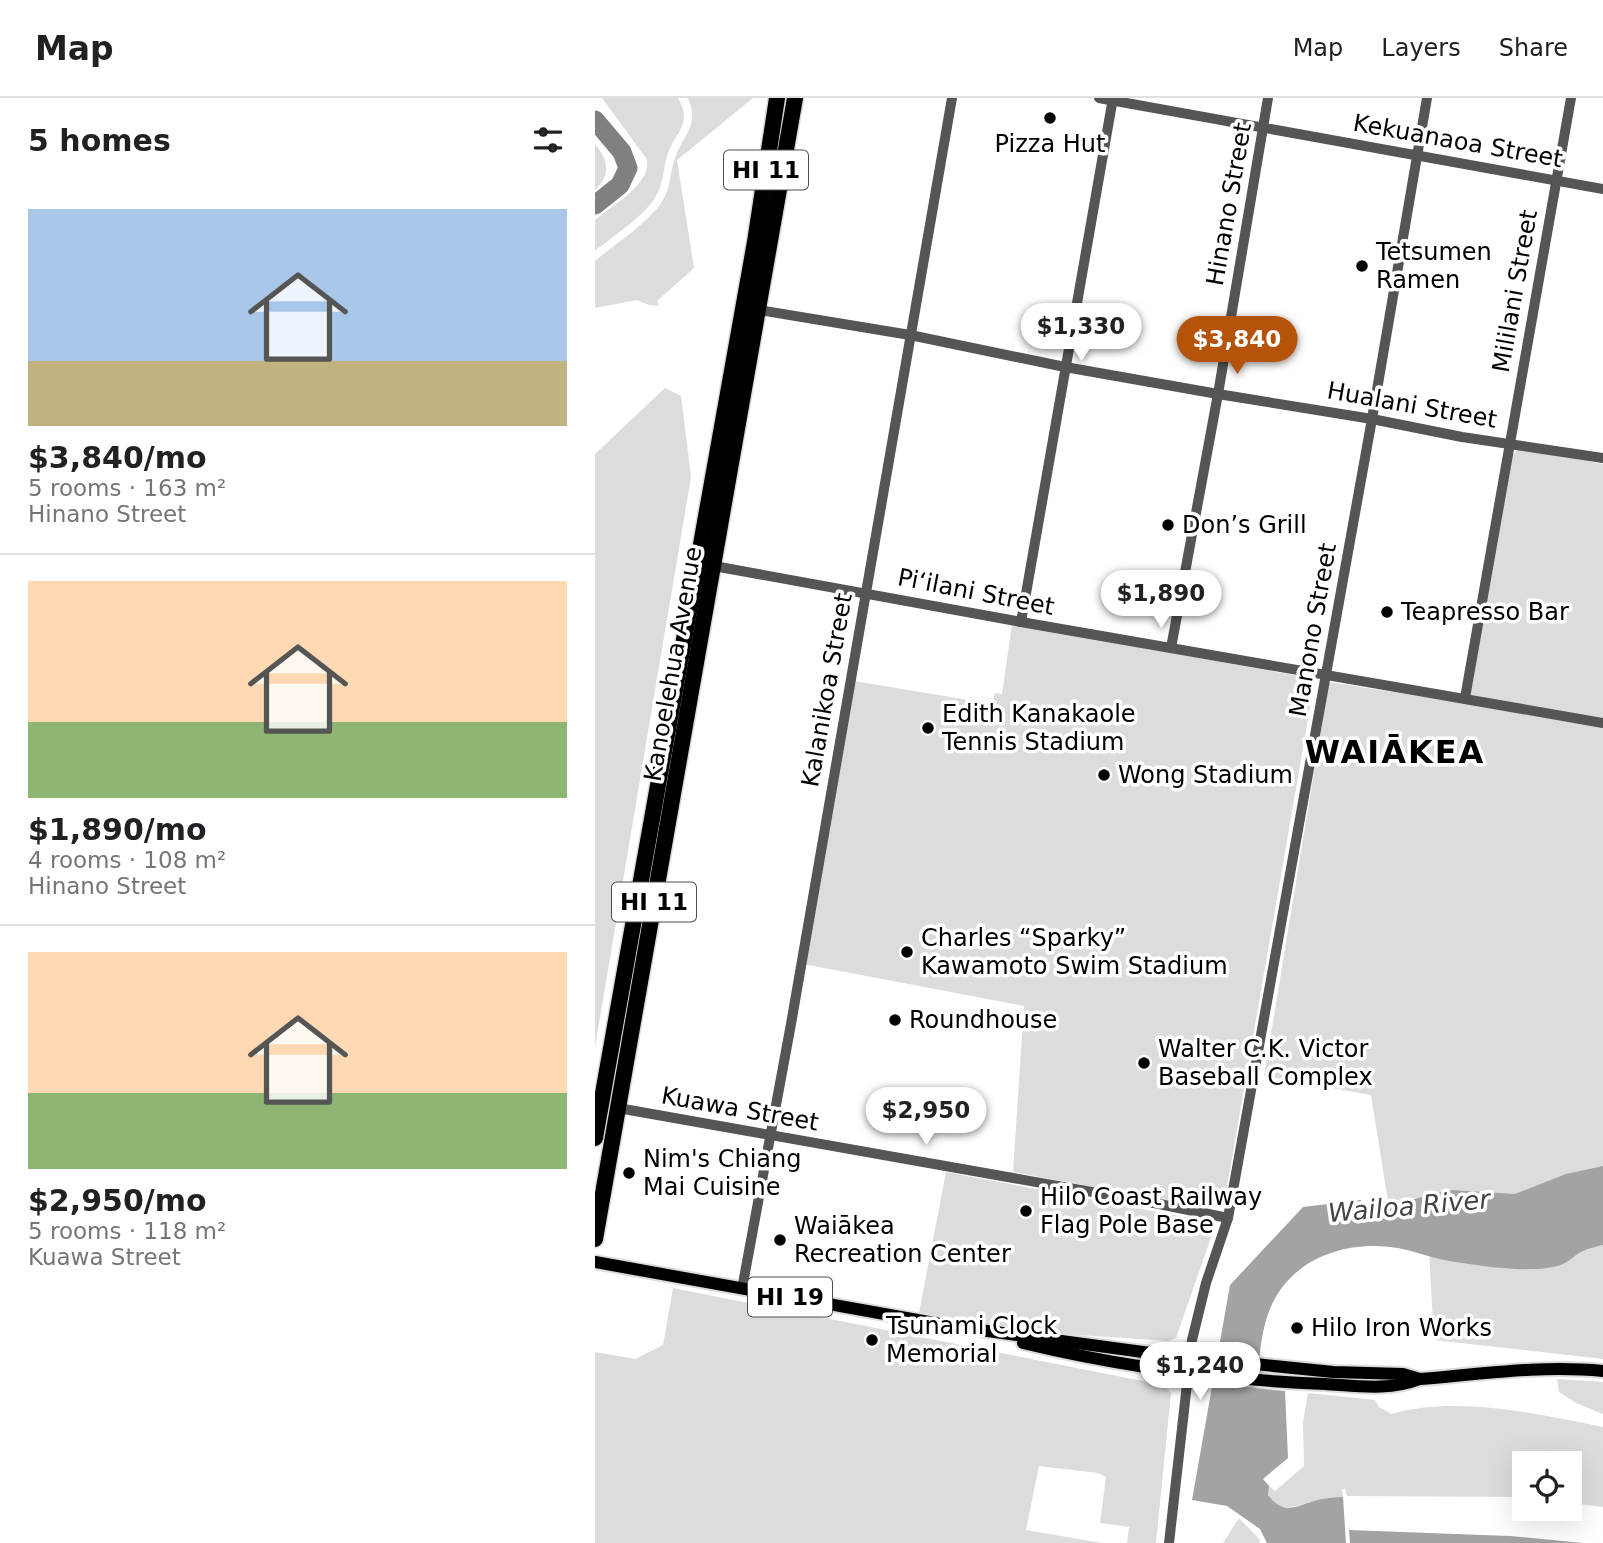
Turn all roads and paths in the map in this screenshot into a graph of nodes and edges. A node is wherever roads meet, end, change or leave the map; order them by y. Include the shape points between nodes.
1 (777, 98) edge
2 (795, 98) edge
3 (951, 98) edge
4 (1099, 98) edge
5 (1268, 98) edge
6 (1427, 98) edge
7 (1571, 98) edge
8 (1113, 99) edge
9 (1263, 126) junction
10 (1417, 154) junction
11 (1556, 180) junction
12 (1603, 189) edge
13 (758, 310) junction
14 (910, 335) junction
15 (1065, 367) junction
16 (1218, 394) junction
17 (1372, 419) junction
18 (1510, 442) junction
19 (1603, 458) edge
20 (701, 540) junction
21 (714, 566) junction
22 (865, 592) junction
23 (689, 601) junction
24 (1021, 622) junction
25 (1171, 648) junction
26 (1326, 674) junction
27 (1465, 698) junction
28 (1603, 723) edge
29 (618, 1108) junction
30 (769, 1135) junction
31 (595, 1138) edge
32 (1228, 1218) junction
33 (595, 1239) edge
34 (595, 1262) edge
35 (742, 1289) junction
36 (951, 1326) junction
37 (1189, 1357) junction
38 (1603, 1371) edge
39 (1187, 1372) junction
40 (1420, 1379) junction
41 (1169, 1543) edge

1 - 20 highway, Kanoelehua Avenue / HI 11
2 - 13 highway, Kanoelehua Avenue / HI 11
3 - 14 street, Kalanikoa Street
4 - 8 street, Kekuanaoa Street
5 - 9 street, Hinano Street
6 - 10 street, Manono Street
7 - 11 street, Mililani Street
8 - 9 street, Kekuanaoa Street
8 - 15 street
9 - 10 street, Kekuanaoa Street
9 - 16 street, Hinano Street
10 - 11 street, Kekuanaoa Street
10 - 17 street, Manono Street
11 - 12 street, Kekuanaoa Street
11 - 18 street, Mililani Street
13 - 14 street, Hualani Street
13 - 21 highway, Kanoelehua Avenue / HI 11
14 - 15 street, Hualani Street
14 - 22 street, Kalanikoa Street
15 - 16 street, Hualani Street
15 - 24 street
16 - 17 street, Hualani Street
16 - 25 street, Hinano Street
17 - 18 street, Hualani Street
17 - 26 street, Manono Street
18 - 19 street, Hualani Street
18 - 27 street, Mililani Street
20 - 21 highway
20 - 23 highway, Kanoelehua Avenue / HI 11
21 - 22 street, Pi‘ilani Street
21 - 23 highway
21 - 29 highway, Kanoelehua Avenue / HI 11
22 - 24 street, Pi‘ilani Street
22 - 30 street, Kalanikoa Street
23 - 31 highway, Kanoelehua Avenue / HI 11
24 - 25 street, Pi‘ilani Street
25 - 26 street, Pi‘ilani Street
26 - 27 street, Pi‘ilani Street
26 - 32 street, Manono Street
27 - 28 street, Pi‘ilani Street
29 - 30 street, Kuawa Street
29 - 33 highway, Kanoelehua Avenue / HI 11
30 - 32 street, Kuawa Street
30 - 35 street, Kalanikoa Street
32 - 37 street, Manono Street via 1199,1306
34 - 35 main road, HI 19
35 - 36 main road, HI 19
36 - 37 main road, HI 19
36 - 39 main road, HI 19 via 1078,1356
37 - 39 street, Manono Street
37 - 40 main road, HI 19
38 - 40 main road, HI 19 via 1549,1368
39 - 40 main road, HI 19 via 1380,1387
39 - 41 street, Manono Street

